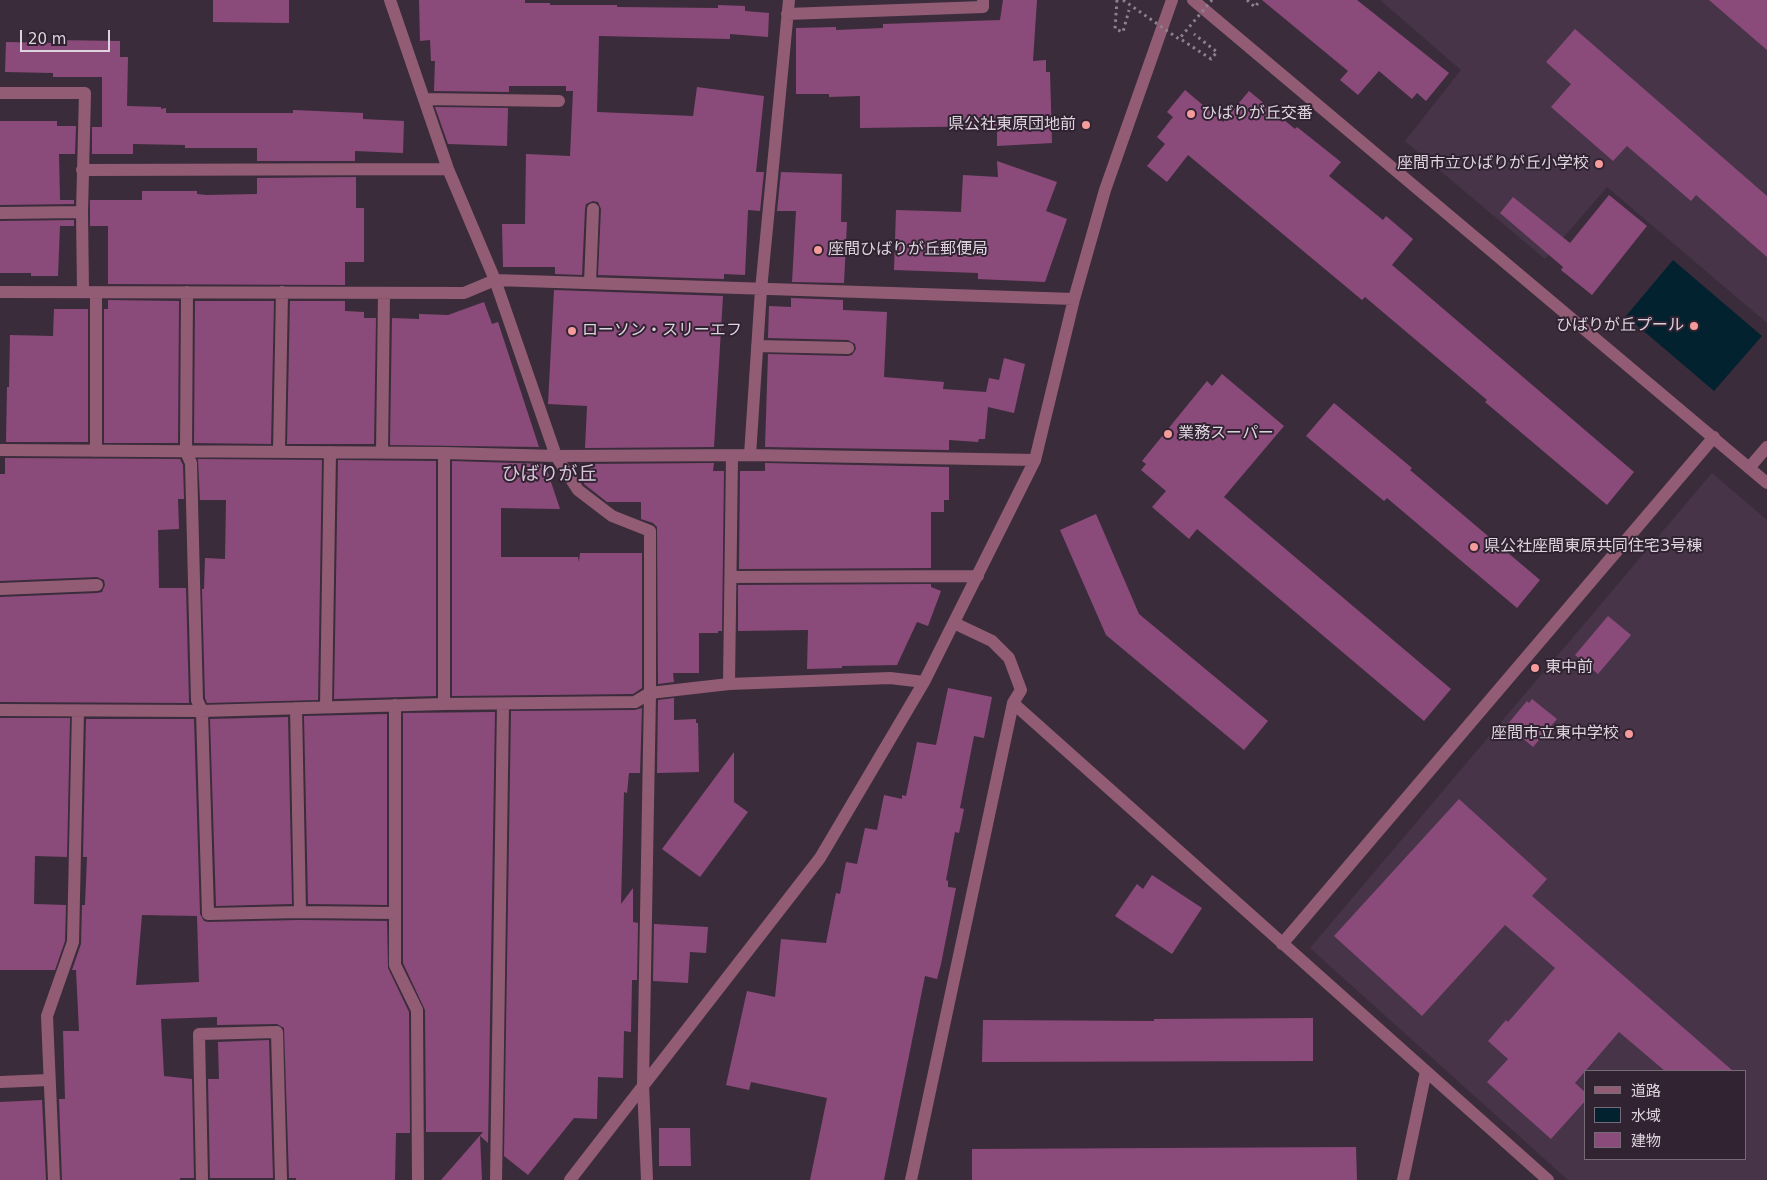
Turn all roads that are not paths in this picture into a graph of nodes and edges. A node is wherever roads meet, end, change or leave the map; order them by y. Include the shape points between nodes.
1 (390, 0) edge
2 (789, 0) edge
3 (984, 0) edge
4 (1172, 0) edge
5 (1193, 0) edge
6 (788, 14) junction
7 (0, 93) edge
8 (424, 99) junction
9 (560, 101) dead end
10 (448, 169) junction
11 (82, 170) junction
12 (593, 209) dead end
13 (82, 212) junction
14 (0, 213) edge
15 (495, 280) junction
16 (590, 283) junction
17 (761, 290) junction
18 (0, 292) edge
19 (89, 292) junction
20 (187, 292) junction
21 (282, 292) junction
22 (384, 293) junction
23 (1074, 299) junction
24 (757, 346) junction
25 (848, 348) dead end
26 (1714, 437) junction
27 (1767, 448) edge
28 (0, 450) edge
29 (96, 451) junction
30 (186, 452) junction
31 (279, 452) junction
32 (330, 452) junction
33 (382, 452) junction
34 (444, 453) junction
35 (750, 455) junction
36 (556, 456) junction
37 (732, 456) junction
38 (1035, 460) junction
39 (1749, 468) junction
40 (1767, 483) edge
41 (978, 576) junction
42 (731, 577) junction
43 (97, 586) dead end
44 (0, 589) edge
45 (954, 623) junction
46 (924, 682) junction
47 (729, 684) junction
48 (650, 693) junction
49 (1013, 703) junction
50 (444, 704) junction
51 (503, 704) junction
52 (396, 705) junction
53 (296, 708) junction
54 (326, 708) junction
55 (0, 710) edge
56 (202, 711) junction
57 (78, 712) junction
58 (300, 912) junction
59 (395, 913) junction
60 (1282, 944) junction
61 (1426, 1072) junction
62 (49, 1080) junction
63 (0, 1082) edge
64 (644, 1084) junction
65 (54, 1180) edge
66 (202, 1180) edge
67 (281, 1180) edge
68 (418, 1180) edge
69 (496, 1180) edge
70 (570, 1180) edge
71 (647, 1180) edge
72 (911, 1180) edge
73 (1403, 1180) edge
74 (1548, 1180) edge

1 - 8 street
2 - 6 street
3 - 6 street via 983,7
4 - 23 street via 1105,190
5 - 26 street
6 - 17 street
7 - 11 street via 84,93
8 - 9 street
8 - 10 street
10 - 11 street
10 - 15 street
11 - 13 street
12 - 16 street
13 - 14 street
13 - 19 street
15 - 16 street
15 - 22 street via 464,293
15 - 36 street
16 - 17 street
17 - 23 street
17 - 24 street
18 - 19 street
19 - 20 street
19 - 29 street
20 - 21 street
20 - 30 street
21 - 22 street
21 - 31 street
22 - 33 street
23 - 38 street
24 - 25 street
24 - 35 street
26 - 39 street
26 - 60 street
27 - 39 street
28 - 29 street
29 - 30 street
30 - 31 street
30 - 56 street via 191,463 197,700
31 - 32 street
32 - 33 street
32 - 54 street
33 - 34 street
34 - 36 street
34 - 50 street
35 - 37 street
35 - 38 street
36 - 37 street
36 - 48 street via 578,490 612,516 650,531
37 - 42 street
38 - 41 street
39 - 40 street
41 - 42 street
41 - 45 street
42 - 47 street
43 - 44 street
45 - 46 street
45 - 49 street via 992,641 1009,658 1021,690
46 - 47 street via 890,678
46 - 64 street via 820,858
47 - 48 street
48 - 51 street via 635,702
48 - 64 street
49 - 60 street
49 - 72 street
50 - 51 street
50 - 52 street
51 - 69 street
52 - 54 street
52 - 59 street
53 - 54 street
53 - 56 street
53 - 58 street
55 - 57 street
56 - 57 street
56 - 58 street via 208,914
57 - 62 street via 72,942 47,1016
58 - 59 street
59 - 68 street via 395,965 417,1010
60 - 61 street
61 - 73 street
61 - 74 street
62 - 63 street
62 - 65 street
64 - 70 street
64 - 71 street
66 - 67 street via 199,1034 277,1032

